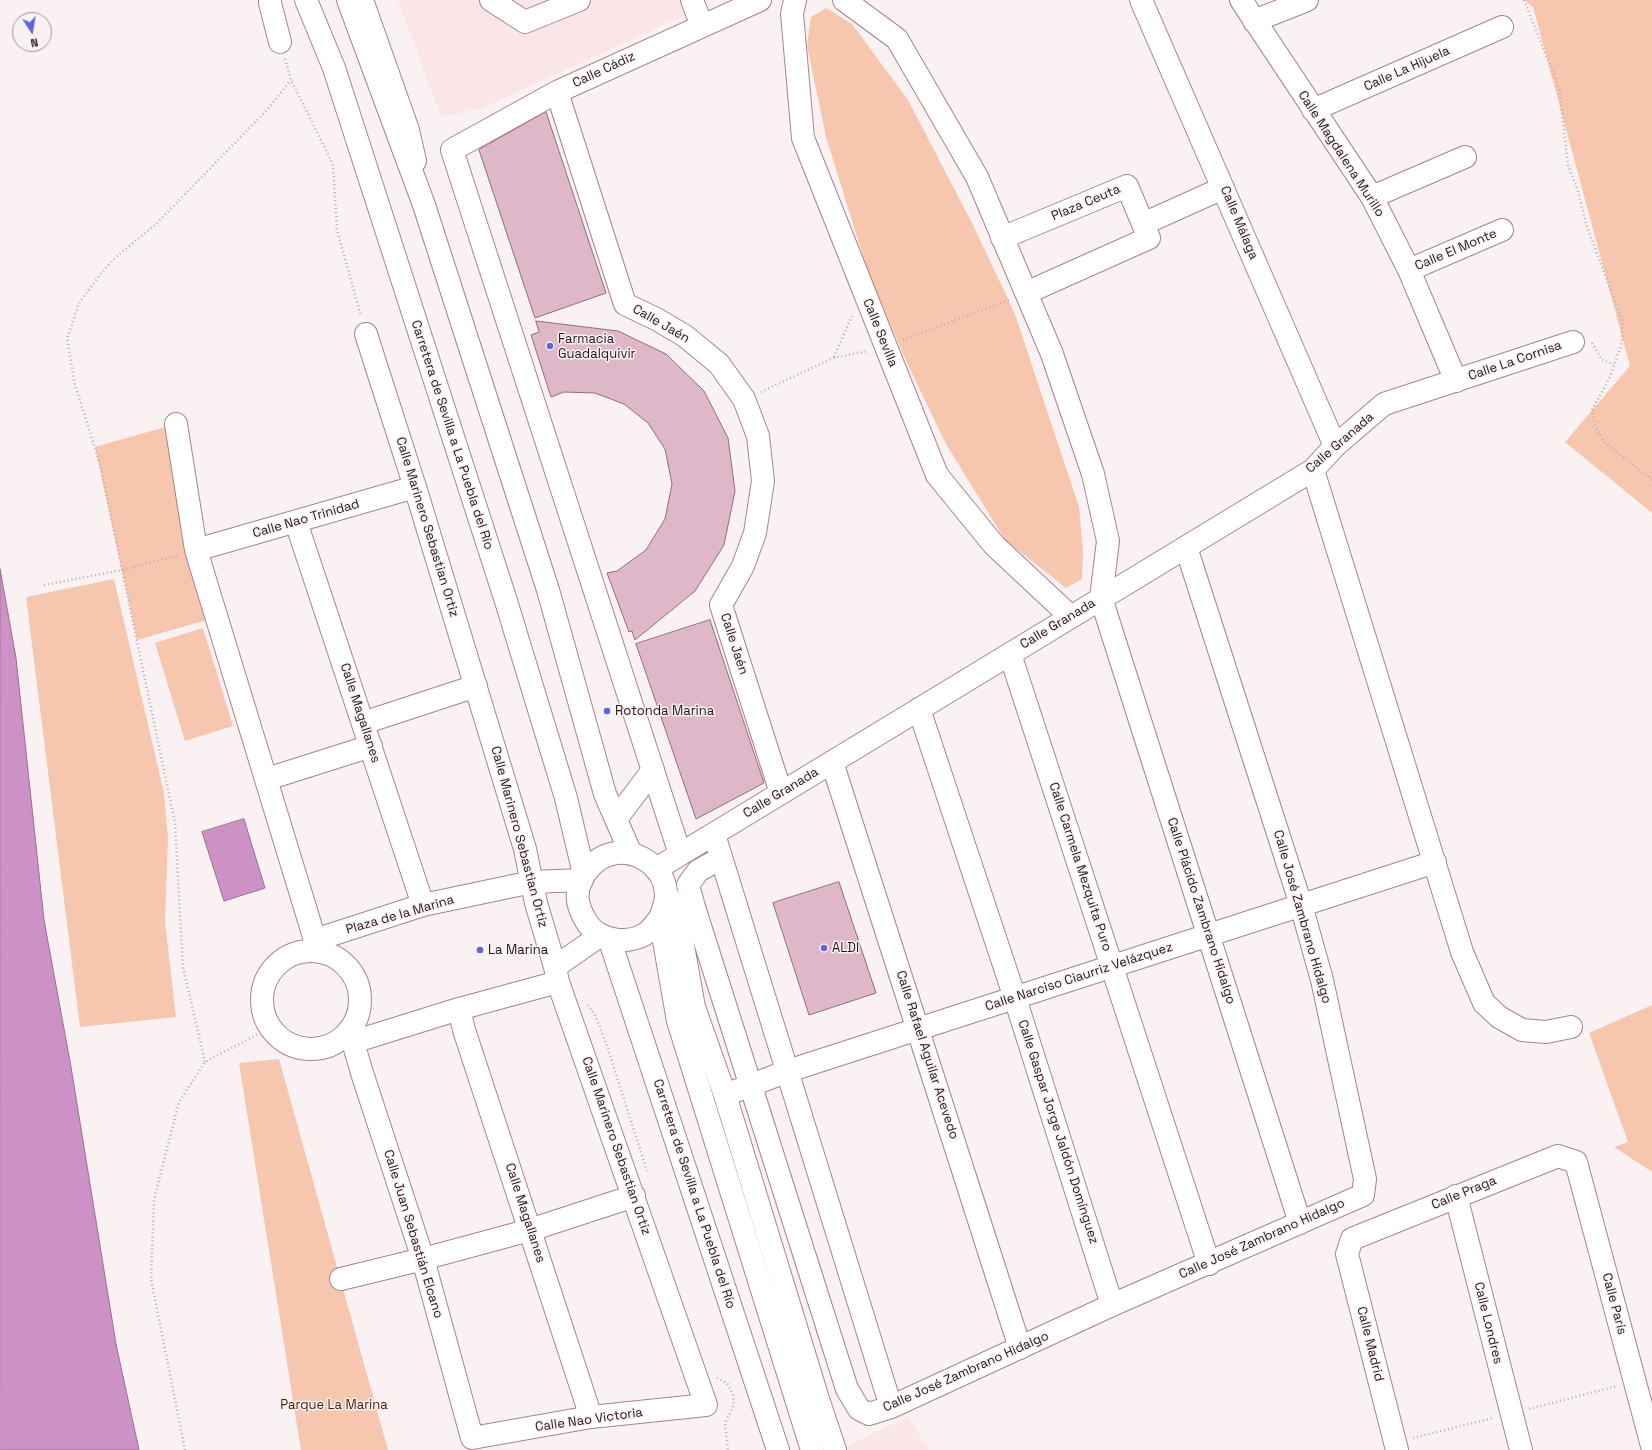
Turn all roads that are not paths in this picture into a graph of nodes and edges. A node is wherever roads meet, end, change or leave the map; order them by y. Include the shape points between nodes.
1 (270, 0) edge
2 (306, 0) edge
3 (348, 0) edge
4 (362, 0) edge
5 (491, 0) edge
6 (579, 0) edge
7 (692, 0) edge
8 (760, 0) edge
9 (795, 0) edge
10 (844, 0) edge
11 (1141, 0) edge
12 (1241, 0) edge
13 (1307, 0) edge
14 (1254, 21) junction
15 (702, 26) junction
16 (1502, 27) dead end
17 (280, 42) road end
18 (557, 92) junction
19 (1313, 110) junction
20 (1465, 156) dead end
21 (1223, 188) junction
22 (1372, 197) junction
23 (424, 205) junction
24 (1143, 224) junction
25 (1502, 230) dead end
26 (1002, 238) junction
27 (1409, 270) junction
28 (1026, 293) junction
29 (366, 334) road end
30 (1573, 342) road end
31 (1456, 381) junction
32 (176, 424) dead end
33 (1335, 446) junction
34 (1313, 470) junction
35 (415, 487) junction
36 (296, 522) junction
37 (1186, 547) junction
38 (196, 550) junction
39 (1101, 598) junction
40 (1071, 617) junction
41 (1010, 654) junction
42 (476, 686) junction
43 (919, 709) junction
44 (363, 723) junction
45 (371, 746) junction
46 (832, 762) junction
47 (653, 770) junction
48 (267, 779) junction
49 (781, 793) junction
50 (616, 819) junction
51 (714, 834) junction
52 (631, 854) junction
53 (680, 854) junction
54 (721, 858) junction
55 (1435, 862) junction
56 (656, 869) junction
57 (583, 877) junction
58 (532, 882) junction
59 (666, 893) junction
60 (424, 905) junction
61 (1301, 905) junction
62 (660, 918) junction
63 (1209, 935) junction
64 (605, 937) junction
65 (314, 945) junction
66 (1112, 966) junction
67 (557, 974) junction
68 (1015, 998) junction
69 (459, 1009) junction
70 (1571, 1026) dead end
71 (918, 1029) junction
72 (350, 1038) junction
73 (788, 1071) junction
74 (751, 1085) junction
75 (725, 1095) junction
76 (1576, 1162) joint
77 (634, 1196) junction
78 (1456, 1196) junction
79 (1300, 1223) junction
80 (530, 1230) junction
81 (1352, 1239) joint
82 (423, 1259) junction
83 (1209, 1264) junction
84 (341, 1279) dead end
85 (1112, 1305) junction
86 (1020, 1348) junction
87 (706, 1405) joint
88 (891, 1407) junction
89 (591, 1417) junction
90 (472, 1438) joint
91 (1652, 1446) edge
92 (778, 1450) edge
93 (812, 1450) edge
94 (835, 1450) edge
95 (1397, 1450) edge
96 (1521, 1450) edge

1 - 17 street
2 - 57 street, Carretera de Sevilla a La Puebla del Río via 334,68 506,601 566,798
3 - 23 street
4 - 23 street via 408,130
5 - 6 street via 525,22
7 - 15 street
8 - 15 street, Calle Cádiz
9 - 40 street, Calle Sevilla via 792,14 803,138 937,475 994,545
10 - 26 street via 897,39 977,177
11 - 21 street, Calle Málaga
12 - 14 street, Calle Magdalena Murillo
13 - 14 street
14 - 19 street, Calle Magdalena Murillo
15 - 18 street, Calle Cádiz
16 - 19 street, Calle La Hijuela
18 - 47 street, Calle Cádiz via 452,150
18 - 49 street, Calle Jaén via 625,304 685,336 719,364 744,399 758,436 762,481 755,533 743,566 722,605
19 - 22 street, Calle Magdalena Murillo
20 - 22 street
21 - 24 street
21 - 33 street, Calle Málaga
22 - 27 street, Calle Magdalena Murillo
23 - 50 street via 548,590 605,794
24 - 26 street, Plaza Ceuta via 1127,186
24 - 28 street, Plaza Ceuta via 1149,238
25 - 27 street, Calle El Monte
26 - 28 street
27 - 31 street, Calle Magdalena Murillo
28 - 39 street via 1052,354 1093,474 1108,540
29 - 35 street, Calle Marinero Sebastian Ortiz
30 - 31 street, Calle La Cornisa
31 - 33 street, Calle Granada via 1384,404
32 - 38 street
33 - 34 street, Calle Granada
34 - 37 street, Calle Granada
34 - 55 street
35 - 36 street, Calle Nao Trinidad
35 - 42 street, Calle Marinero Sebastian Ortiz
36 - 38 street, Calle Nao Trinidad
36 - 44 street, Calle Magallanes
37 - 39 street, Calle Granada
37 - 61 street, Calle José Zambrano Hidalgo
38 - 48 street
39 - 40 street, Calle Granada
39 - 63 street, Calle Plácido Zambrano Hidalgo
40 - 41 street, Calle Granada
41 - 43 street, Calle Granada
41 - 66 street, Calle Carmela Mezquita Puro
42 - 44 street
42 - 58 street, Calle Marinero Sebastian Ortiz via 525,849
43 - 46 street, Calle Granada
43 - 68 street, Calle Gaspar Jorge Jaldón Domínguez
44 - 45 street, Calle Magallanes
45 - 48 street
45 - 60 street, Calle Magallanes
46 - 49 street, Calle Granada
46 - 71 street, Calle Rafael Aguilar Acevedo
47 - 50 street
47 - 53 street
48 - 65 street
49 - 51 street, Calle Granada
50 - 52 street
51 - 53 street, Calle Granada
51 - 54 street
52 - 56 street via 645,859
52 - 57 street via 616,853 603,857 595,862
53 - 56 street, Calle Granada
54 - 73 street
54 - 74 street, Calle José Zambrano Hidalgo via 698,871 688,885
55 - 61 street, Calle Narciso Ciaurriz Velázquez
55 - 70 street via 1462,952 1484,1003 1499,1017 1522,1030 1546,1032
56 - 59 street via 662,878
57 - 58 street, Plaza de la Marina
57 - 64 street via 578,901 586,922
58 - 60 street, Plaza de la Marina
58 - 67 street, Calle Marinero Sebastian Ortiz
59 - 62 street
59 - 75 street via 677,912 694,1007
60 - 65 street, Plaza de la Marina
61 - 63 street, Calle Narciso Ciaurriz Velázquez
61 - 79 street, Calle José Zambrano Hidalgo via 1322,980 1365,1179 1363,1195
62 - 64 street via 647,932 633,939
62 - 93 street via 678,1021
63 - 66 street, Calle Narciso Ciaurriz Velázquez
63 - 79 street, Calle Plácido Zambrano Hidalgo
64 - 67 street
64 - 92 street, Carretera de Sevilla a La Puebla del Río
65 - 72 street via 343,962 353,974 359,989 360,1005
65 - 72 street via 283,959 272,969 264,983 261,998 263,1014 270,1028 292,1045 321,1048
66 - 68 street, Calle Narciso Ciaurriz Velázquez
66 - 83 street, Calle Carmela Mezquita Puro
67 - 69 street
67 - 77 street, Calle Marinero Sebastian Ortiz
68 - 71 street, Calle Narciso Ciaurriz Velázquez
68 - 85 street, Calle Gaspar Jorge Jaldón Domínguez
69 - 72 street
69 - 80 street, Calle Magallanes
71 - 73 street, Calle Narciso Ciaurriz Velázquez
71 - 86 street, Calle Rafael Aguilar Acevedo
72 - 82 street, Calle Juan Sebastián Elcano
73 - 74 street, Calle Narciso Ciaurriz Velázquez
73 - 88 street
74 - 75 street, Calle Narciso Ciaurriz Velázquez
74 - 88 street, Calle José Zambrano Hidalgo via 847,1389 859,1409 869,1414
75 - 94 street
76 - 78 street, Calle Praga via 1558,1156
76 - 91 street, Calle París
77 - 80 street
77 - 87 street, Calle Marinero Sebastian Ortiz
78 - 81 street, Calle Praga
78 - 96 street, Calle Londres
79 - 83 street, Calle José Zambrano Hidalgo
80 - 82 street
80 - 89 street, Calle Magallanes
81 - 95 street, Calle Madrid via 1347,1254
82 - 84 street
82 - 90 street, Calle Juan Sebastián Elcano
83 - 85 street, Calle José Zambrano Hidalgo
85 - 86 street, Calle José Zambrano Hidalgo
86 - 88 street, Calle José Zambrano Hidalgo
87 - 89 street, Calle Nao Victoria
89 - 90 street, Calle Nao Victoria

